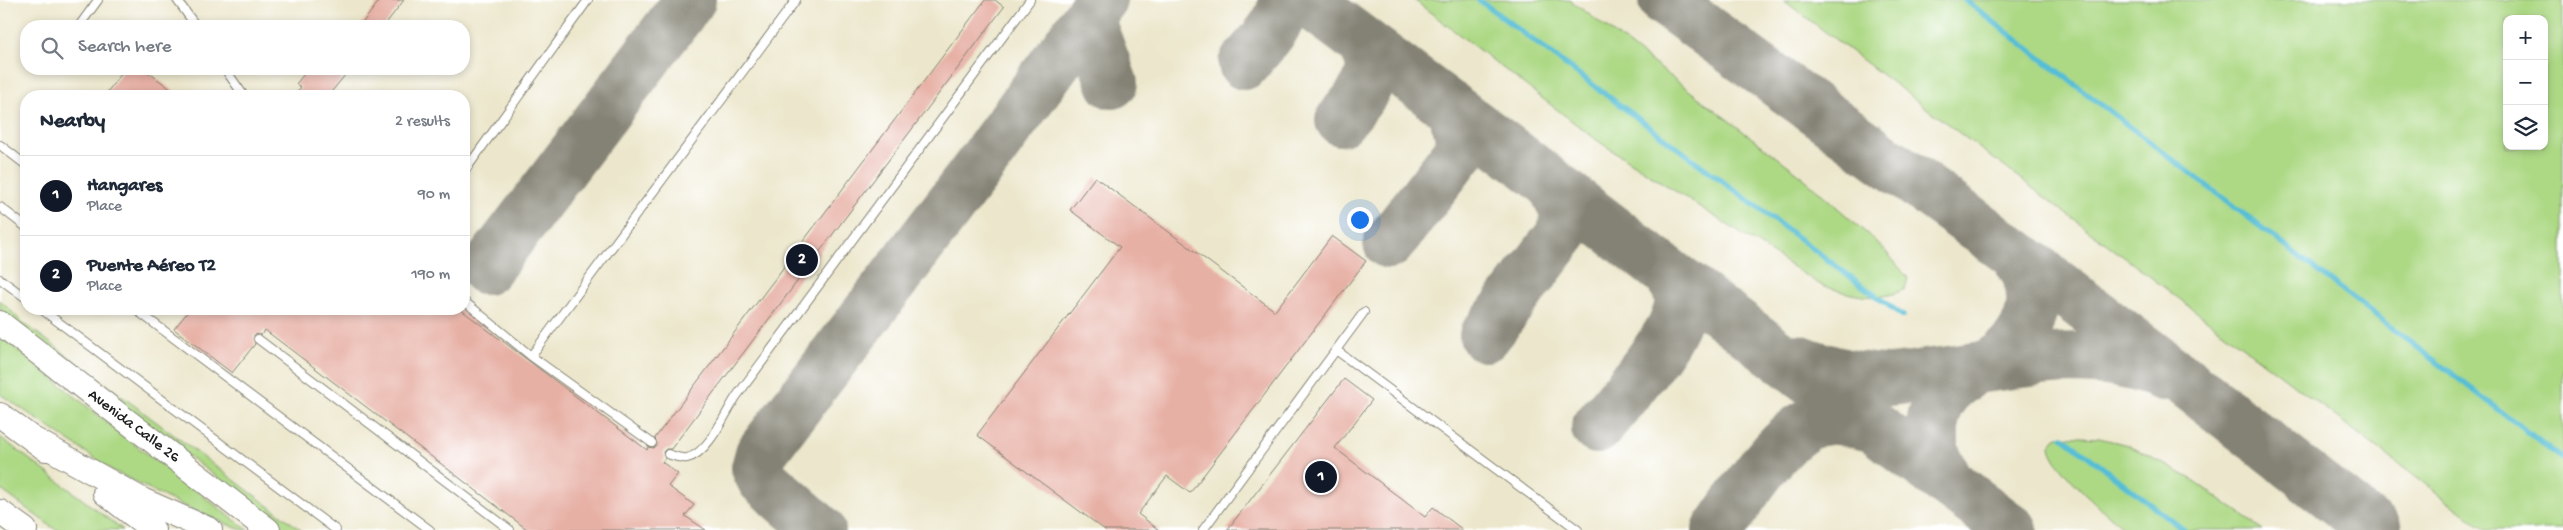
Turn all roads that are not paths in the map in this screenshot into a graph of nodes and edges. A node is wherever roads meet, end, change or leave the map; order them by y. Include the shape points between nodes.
1 (98, 0) edge
2 (177, 0) edge
3 (588, 0) edge
4 (796, 0) edge
5 (1030, 0) edge
6 (83, 20) edge
7 (192, 20) edge
8 (229, 75) edge
9 (240, 90) edge
10 (0, 145) edge
11 (20, 160) edge
12 (470, 164) edge
13 (0, 207) edge
14 (20, 222) edge
15 (0, 278) edge
16 (20, 293) edge
17 (470, 306) edge
18 (1364, 312) dead end
19 (49, 315) edge
20 (143, 315) edge
21 (0, 323) edge
22 (258, 339) dead end
23 (1336, 350) junction
24 (531, 356) junction
25 (0, 415) edge
26 (33, 439) junction
27 (652, 442) dead end
28 (668, 454) dead end
29 (0, 512) edge
30 (508, 529) edge
31 (25, 530) edge
32 (153, 530) edge
33 (210, 530) edge
34 (268, 530) edge
35 (336, 530) edge
36 (430, 530) edge
37 (1203, 530) edge
38 (1578, 530) edge

1 - 6 lane
2 - 7 lane
3 - 12 lane
4 - 24 lane
5 - 28 lane via 736,397 708,442 696,455 685,459
8 - 9 lane
10 - 11 lane
13 - 14 lane
15 - 16 lane
17 - 24 lane
18 - 23 lane
19 - 35 lane
20 - 36 lane
21 - 34 main road, Avenida Calle 26
22 - 30 lane
23 - 37 lane
23 - 38 lane
24 - 27 lane
25 - 26 main road
26 - 32 main road
26 - 33 main road via 144,501
29 - 31 main road

